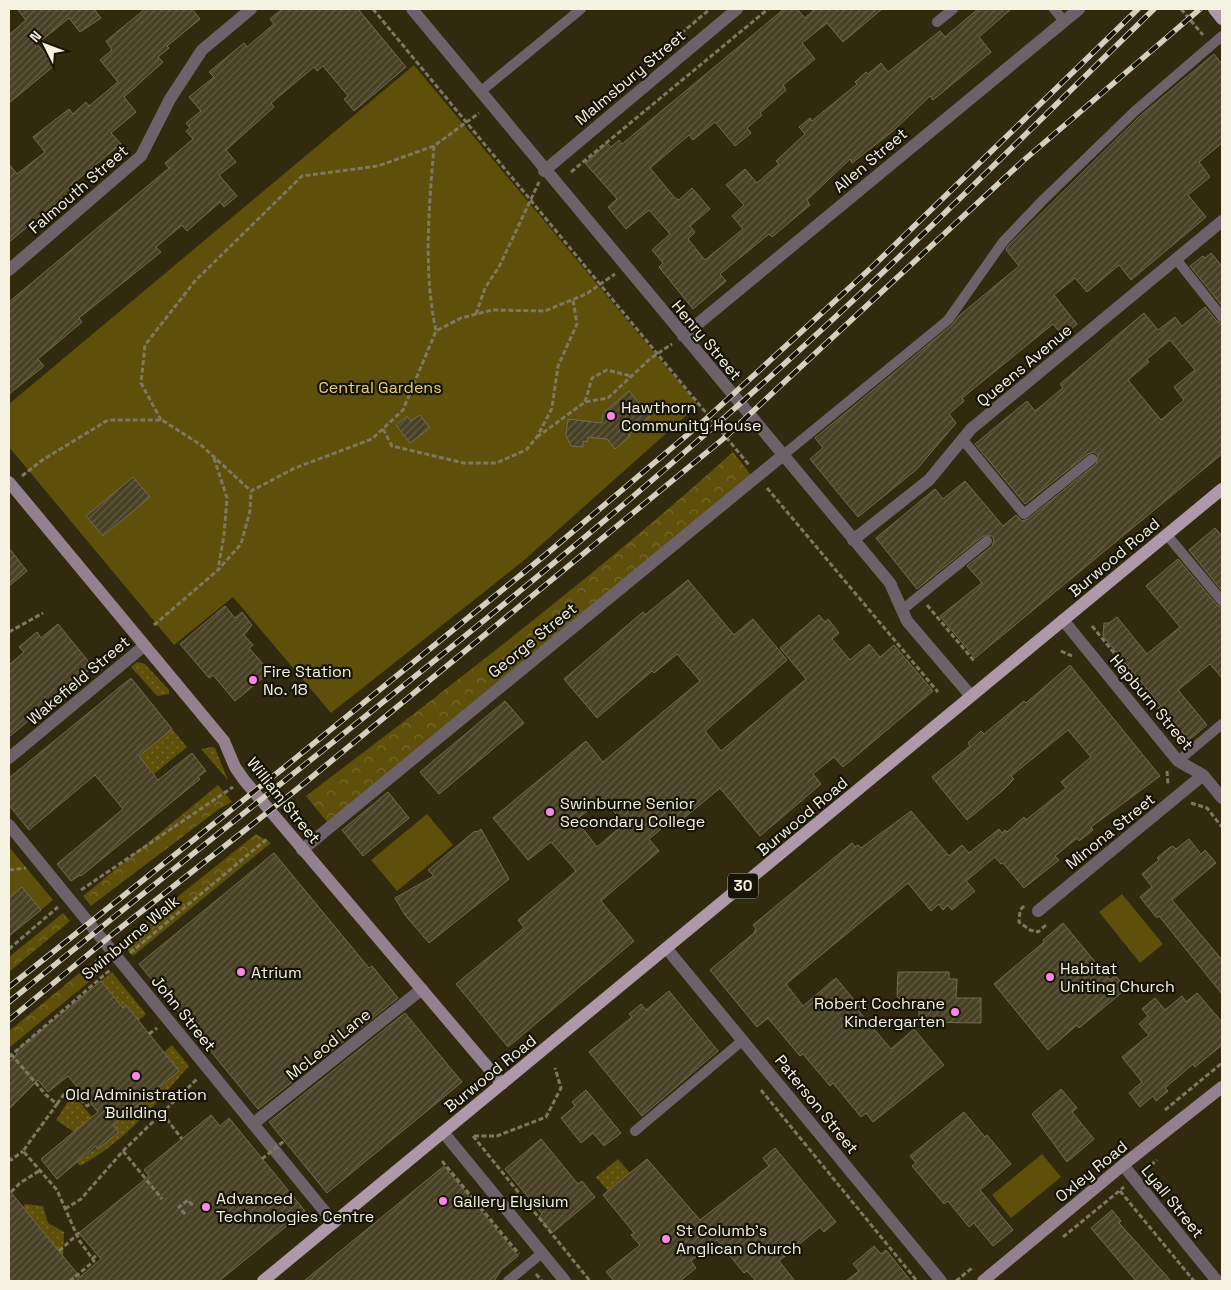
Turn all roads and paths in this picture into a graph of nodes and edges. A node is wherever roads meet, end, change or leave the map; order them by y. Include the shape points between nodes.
1 (251, 9) edge
2 (373, 9) edge
3 (581, 9) edge
4 (737, 9) edge
5 (768, 9) edge
6 (953, 9) edge
7 (1054, 9) edge
8 (1079, 9) edge
9 (1214, 9) edge
10 (416, 10) edge
11 (1222, 19) edge
12 (1064, 21) junction
13 (937, 22) dead end
14 (1222, 36) edge
15 (480, 92) junction
16 (490, 105) junction
17 (466, 122) junction
18 (434, 146) junction
19 (544, 171) junction
20 (571, 172) dead end
21 (531, 200) junction
22 (1222, 221) edge
23 (1176, 260) junction
24 (626, 268) junction
25 (9, 270) edge
26 (600, 283) junction
27 (573, 300) junction
28 (476, 315) junction
29 (1222, 318) edge
30 (436, 331) junction
31 (683, 336) junction
32 (657, 353) junction
33 (631, 376) junction
34 (585, 402) junction
35 (162, 420) junction
36 (383, 430) junction
37 (537, 437) junction
38 (963, 440) junction
39 (782, 456) junction
40 (214, 457) junction
41 (1092, 459) dead end
42 (757, 476) junction
43 (9, 483) edge
44 (1222, 489) edge
45 (251, 491) junction
46 (1167, 534) junction
47 (853, 540) junction
48 (987, 540) dead end
49 (218, 570) junction
50 (1222, 601) edge
51 (902, 610) junction
52 (43, 613) dead end
53 (1063, 620) junction
54 (154, 625) dead end
55 (1092, 626) dead end
56 (9, 632) edge
57 (144, 646) junction
58 (1062, 651) dead end
59 (1079, 664) dead end
60 (938, 692) dead end
61 (971, 696) junction
62 (1222, 724) edge
63 (1193, 748) junction
64 (9, 758) edge
65 (1178, 761) junction
66 (1161, 763) dead end
67 (1203, 775) junction
68 (244, 780) junction
69 (1168, 787) dead end
70 (1222, 798) edge
71 (1190, 803) dead end
72 (9, 825) edge
73 (1222, 826) edge
74 (268, 838) dead end
75 (302, 850) junction
76 (69, 898) junction
77 (1027, 904) dead end
78 (1038, 911) dead end
79 (1053, 919) dead end
80 (9, 948) edge
81 (667, 949) junction
82 (120, 961) junction
83 (422, 989) junction
84 (743, 1040) junction
85 (10, 1055) edge
86 (209, 1068) junction
87 (555, 1068) dead end
88 (755, 1082) dead end
89 (502, 1084) junction
90 (1222, 1088) edge
91 (57, 1104) junction
92 (90, 1104) dead end
93 (162, 1113) junction
94 (251, 1120) junction
95 (635, 1131) dead end
96 (443, 1132) junction
97 (182, 1139) dead end
98 (284, 1141) dead end
99 (23, 1151) junction
100 (123, 1151) junction
101 (1161, 1156) dead end
102 (9, 1158) edge
103 (262, 1159) dead end
104 (442, 1161) dead end
105 (1123, 1166) junction
106 (39, 1171) junction
107 (1134, 1179) junction
108 (1120, 1191) junction
109 (11, 1192) dead end
110 (162, 1199) dead end
111 (194, 1207) dead end
112 (65, 1209) junction
113 (185, 1214) dead end
114 (334, 1223) junction
115 (81, 1231) dead end
116 (1060, 1239) dead end
117 (59, 1251) dead end
118 (542, 1253) junction
119 (97, 1255) dead end
120 (92, 1258) junction
121 (528, 1265) junction
122 (70, 1281) edge
123 (263, 1281) edge
124 (508, 1281) edge
125 (542, 1281) edge
126 (565, 1281) edge
127 (590, 1281) edge
128 (917, 1281) edge
129 (941, 1281) edge
130 (983, 1281) edge
131 (1194, 1281) edge
132 (1217, 1281) edge

1 - 25 street, Falmouth Street via 202,50 170,99 141,156
2 - 17 path
3 - 15 lane
4 - 19 street, Malmsbury Street
5 - 20 path
6 - 13 lane
7 - 12 lane
8 - 12 street, Allen Street
9 - 11 main road
10 - 15 street, Henry Street
12 - 31 street, Allen Street
14 - 39 lane via 1135,111 1043,200 1003,242 948,320
15 - 16 street, Henry Street
16 - 17 path
16 - 19 street, Henry Street
17 - 18 path
17 - 21 path
18 - 30 path via 427,225
18 - 35 path via 378,166 302,176 195,281 145,345 141,383
19 - 21 path
19 - 24 street, Henry Street
21 - 26 path
21 - 28 path via 486,288
22 - 23 street, Queens Avenue
23 - 29 lane
23 - 38 street, Queens Avenue via 971,429
24 - 26 path
24 - 31 street, Henry Street
26 - 27 path
26 - 32 path
27 - 28 path via 545,311 492,310
27 - 37 path via 577,324 558,366 552,408
28 - 30 path via 461,318
30 - 36 path via 403,410
31 - 32 path
31 - 39 street, Henry Street
32 - 33 path
32 - 42 path
33 - 34 path via 608,398
33 - 34 path via 607,370 592,378
34 - 37 path
35 - 40 path
35 - 43 path via 108,420
36 - 37 path via 392,446 464,463 496,463 526,450
36 - 45 path via 372,439 295,468
38 - 41 lane via 1024,514
38 - 47 street, Queens Avenue via 929,480
39 - 42 street, George Street
39 - 47 street, Henry Street
40 - 45 path
40 - 49 path via 227,498
42 - 60 path
42 - 75 street, George Street
43 - 57 street, William Street
44 - 46 main road, Burwood Road / 30
45 - 49 path via 242,544
46 - 50 lane
46 - 53 main road, Burwood Road / 30
47 - 51 street, Henry Street via 890,583
48 - 51 lane
49 - 54 path
51 - 61 street, Henry Street via 907,621
52 - 56 path
53 - 61 main road, Burwood Road / 30
53 - 65 street, Hepburn Street
55 - 63 path
57 - 64 street, Wakefield Street
57 - 68 street, William Street via 224,742
58 - 59 path
61 - 81 main road, Burwood Road / 30
62 - 63 lane
63 - 65 lane
65 - 67 street, Hepburn Street
66 - 69 path via 1167,771
67 - 70 street, Hepburn Street
67 - 78 street, Minona Street
68 - 75 street, William Street
68 - 76 path
71 - 73 path via 1207,808
72 - 76 street, John Street
74 - 82 path, Swinburne Walk
75 - 83 street, William Street
76 - 80 path
76 - 82 street, John Street
77 - 79 path via 1020,910 1019,922 1030,930 1038,932
81 - 84 street, Paterson Street
81 - 89 main road, Burwood Road / 30
82 - 85 path, Swinburne Walk
82 - 86 street, John Street
83 - 89 street, William Street
83 - 94 street, McLeod Lane
84 - 95 lane
84 - 129 street, Paterson Street
85 - 91 path
86 - 93 path
86 - 94 street, John Street
87 - 127 path via 561,1088 546,1117 497,1136 473,1136
88 - 128 path
89 - 96 main road, Burwood Road / 30
90 - 105 street, Oxley Road
91 - 92 path via 69,1087 87,1106
91 - 99 path
93 - 97 path
93 - 100 path
94 - 114 street, John Street
96 - 114 main road, Burwood Road / 30
96 - 118 street
98 - 103 path, bridge
99 - 102 path via 11,1160
99 - 106 path
100 - 110 path
100 - 112 path via 81,1199
101 - 107 path
104 - 121 path
105 - 107 street, Lyall Street
105 - 130 street, Oxley Road
106 - 109 path
106 - 112 path via 57,1190
107 - 108 path
107 - 132 street, Lyall Street
108 - 116 path
108 - 131 path
111 - 113 path via 188,1200 179,1207
112 - 120 path via 79,1240
114 - 123 main road, Burwood Road / 30
115 - 117 path, bridge
118 - 121 lane
118 - 126 street
119 - 120 path
120 - 122 path via 94,1261
121 - 124 lane
121 - 125 path

